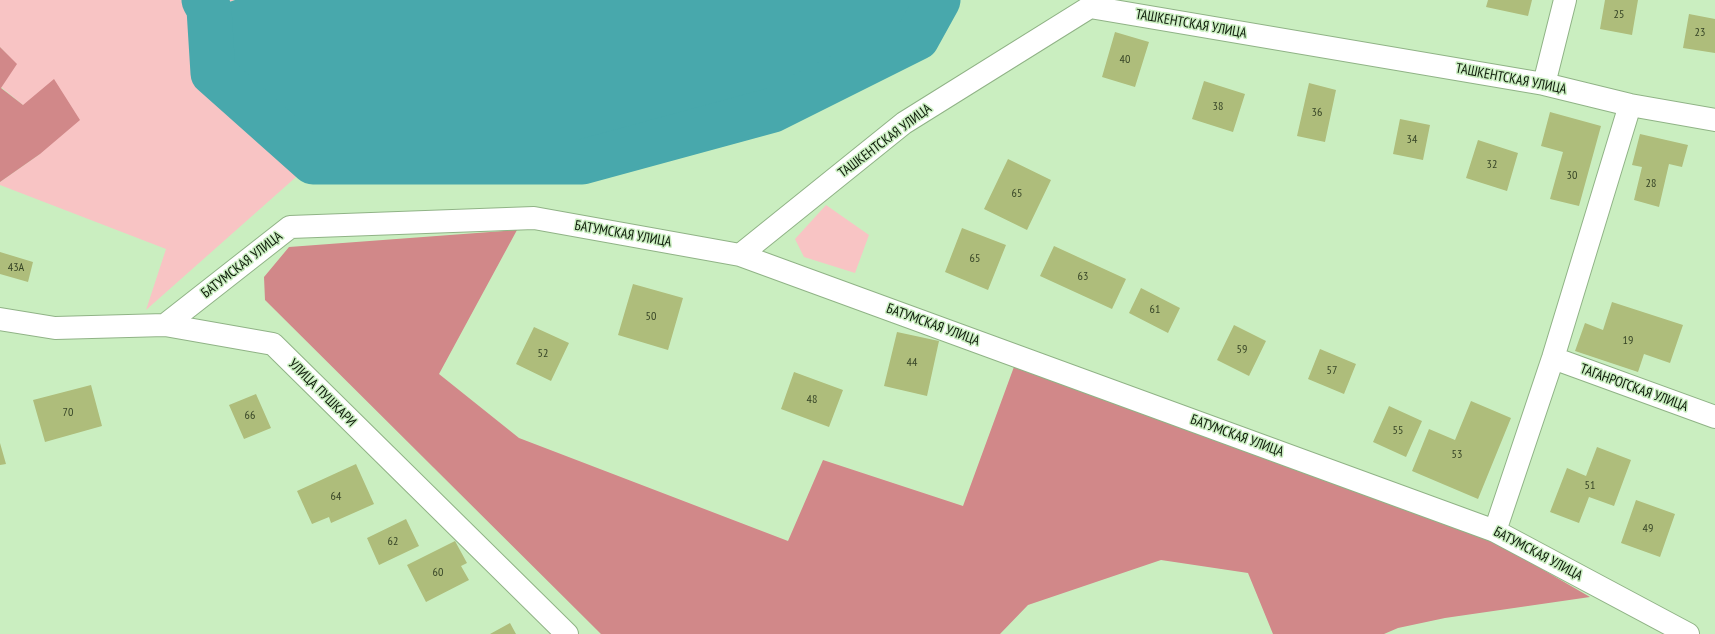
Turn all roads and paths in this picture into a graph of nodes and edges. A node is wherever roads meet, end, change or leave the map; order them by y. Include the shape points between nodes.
1 (1565, 0) edge
2 (1544, 84) junction
3 (1630, 105) junction
4 (1715, 120) edge
5 (740, 254) junction
6 (0, 319) edge
7 (165, 325) junction
8 (1553, 358) junction
9 (1715, 417) edge
10 (1495, 530) junction
11 (567, 634) edge
12 (1688, 634) edge

1 - 2 street
2 - 3 street, ТАШКЕНТСКАЯ УЛИЦА
2 - 5 street, ТАШКЕНТСКАЯ УЛИЦА via 1090,7 904,123
3 - 4 street, ТАШКЕНТСКАЯ УЛИЦА
3 - 8 street
5 - 7 street, БАТУМСКАЯ УЛИЦА via 534,218 290,227
5 - 10 street, БАТУМСКАЯ УЛИЦА
6 - 7 street, УЛИЦА ПУШКАРИ via 55,328
7 - 11 street, УЛИЦА ПУШКАРИ via 273,344
8 - 9 street, ТАГАНРОГСКАЯ УЛИЦА
8 - 10 street
10 - 12 street, БАТУМСКАЯ УЛИЦА

